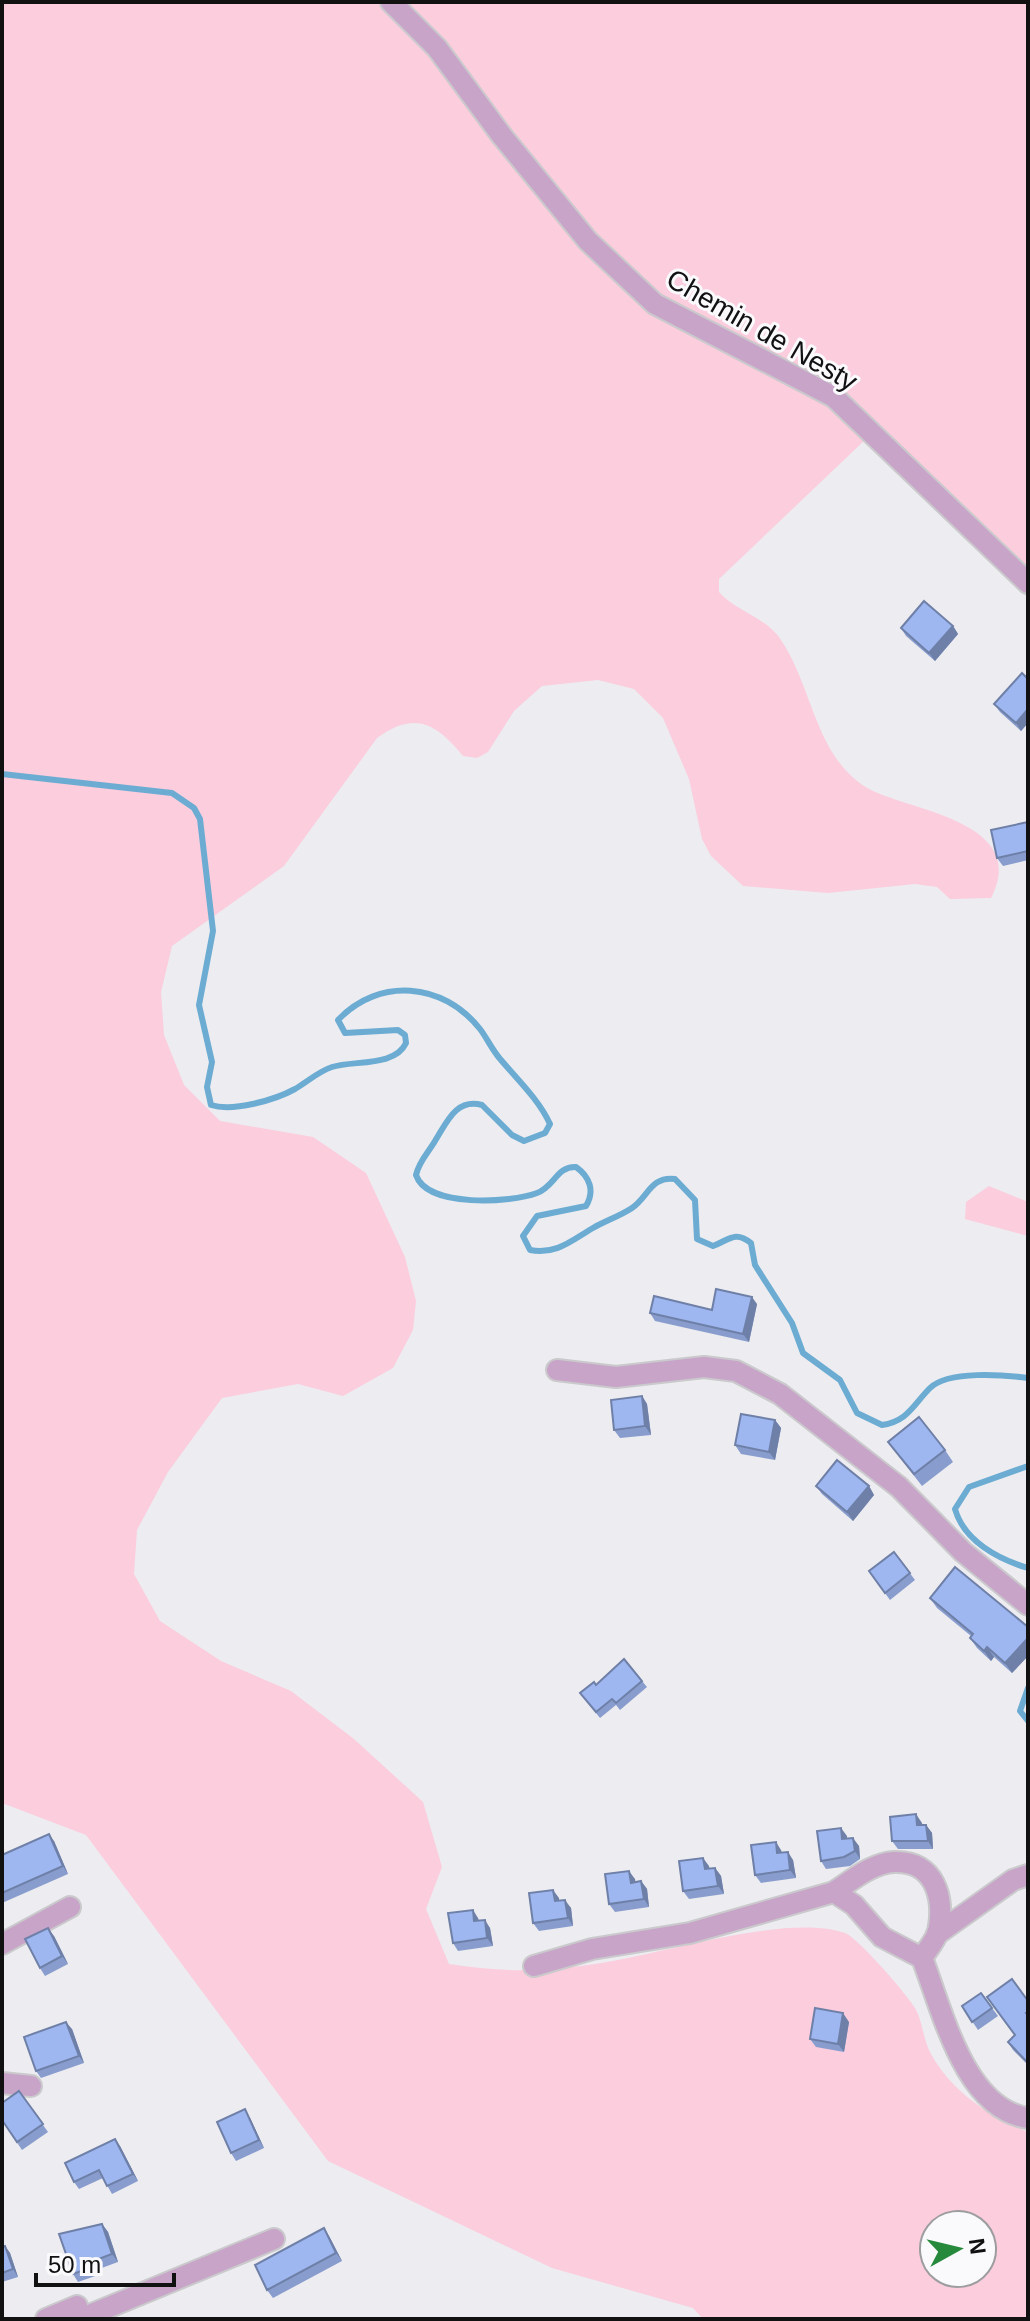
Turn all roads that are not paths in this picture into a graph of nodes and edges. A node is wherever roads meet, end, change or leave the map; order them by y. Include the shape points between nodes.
1 (391, 2) edge
2 (1028, 583) edge
3 (557, 1370) dead end
4 (1028, 1605) edge
5 (1028, 1875) edge
6 (834, 1892) junction
7 (70, 1907) dead end
8 (937, 1934) junction
9 (2, 1944) edge
10 (922, 1958) junction
11 (534, 1966) dead end
12 (2, 2083) edge
13 (31, 2086) dead end
14 (1028, 2118) edge
15 (274, 2239) dead end
16 (79, 2313) edge
17 (46, 2319) edge

1 - 2 street, Chemin de Nesty via 437,48 588,241 655,304 834,397
3 - 4 street via 616,1377 704,1367 736,1371 780,1394 899,1487 963,1552
5 - 8 street
6 - 8 street via 861,1873 892,1862 918,1865 934,1879 941,1897
6 - 10 street via 854,1905 882,1937
6 - 11 street via 690,1933 592,1949
7 - 9 street
8 - 10 street
10 - 14 street via 965,2069 984,2094
12 - 13 street
15 - 16 street
16 - 17 street

